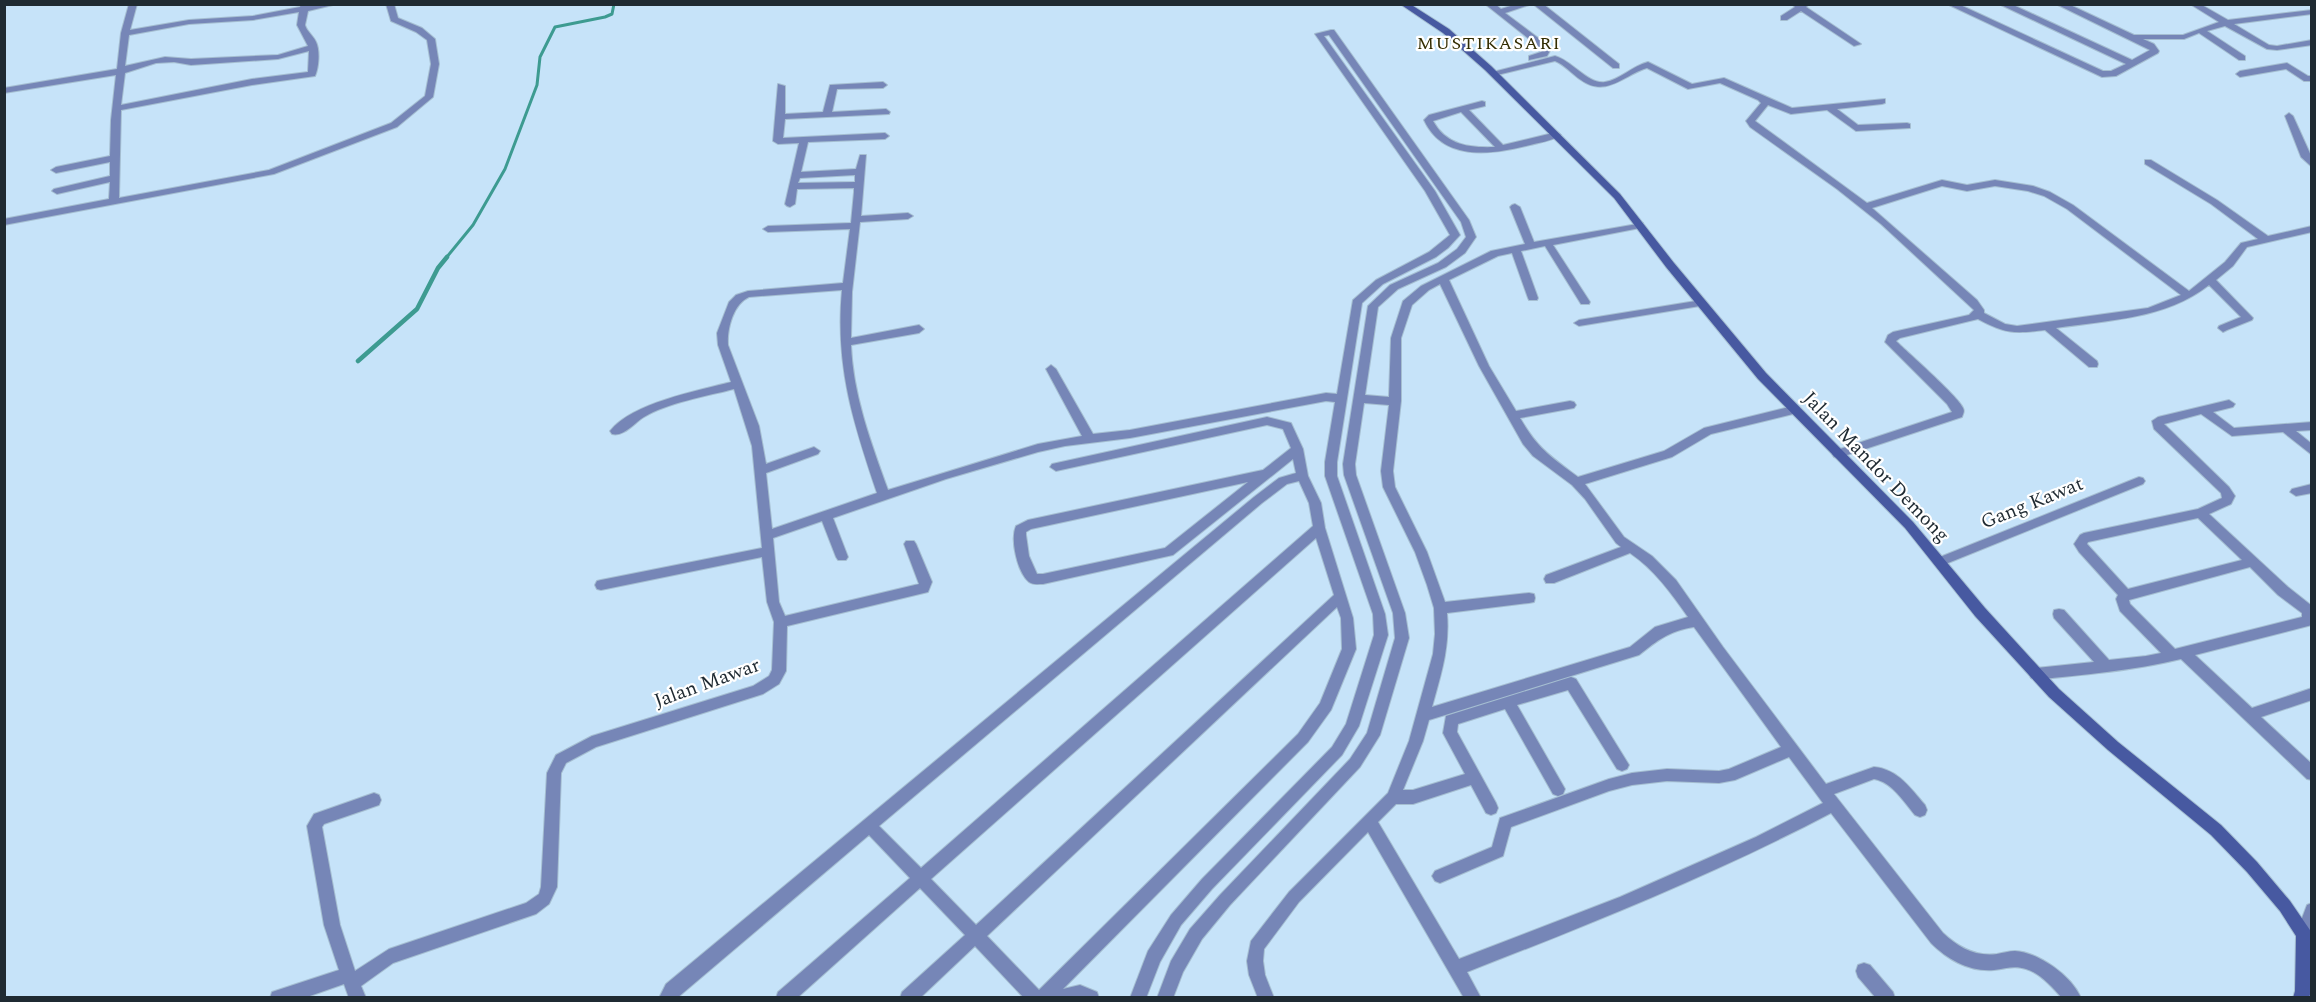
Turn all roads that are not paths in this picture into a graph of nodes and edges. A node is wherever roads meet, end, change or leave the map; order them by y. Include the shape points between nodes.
1 (133, 4) edge
2 (333, 4) edge
3 (390, 4) edge
4 (1404, 4) edge
5 (1489, 4) edge
6 (1528, 4) edge
7 (1537, 4) edge
8 (1951, 4) edge
9 (2003, 4) edge
10 (2060, 4) edge
11 (2194, 4) edge
12 (1800, 6) edge
13 (305, 7) edge
14 (1499, 12) junction
15 (2312, 12) edge
16 (1784, 18) dead end
17 (2226, 23) junction
18 (2200, 30) junction
19 (125, 33) junction
20 (2132, 37) junction
21 (2312, 42) edge
22 (1857, 44) dead end
23 (313, 47) junction
24 (2242, 58) dead end
25 (2133, 64) junction
26 (1616, 66) dead end
27 (122, 71) junction
28 (1491, 71) junction
29 (2240, 74) dead end
30 (2312, 78) edge
31 (883, 85) dead end
32 (781, 86) dead end
33 (4, 91) edge
34 (1765, 101) junction
35 (1882, 101) dead end
36 (1482, 104) dead end
37 (1829, 107) junction
38 (117, 108) junction
39 (1463, 109) junction
40 (885, 112) dead end
41 (827, 114) junction
42 (2289, 116) dead end
43 (781, 117) junction
44 (1907, 126) dead end
45 (1557, 135) junction
46 (885, 136) dead end
47 (804, 141) junction
48 (1501, 148) junction
49 (863, 157) dead end
50 (114, 158) junction
51 (2148, 162) dead end
52 (2312, 165) edge
53 (56, 170) dead end
54 (860, 172) junction
55 (795, 175) junction
56 (114, 178) junction
57 (860, 185) junction
58 (793, 186) junction
59 (1437, 190) junction
60 (57, 191) dead end
61 (114, 200) junction
62 (790, 204) dead end
63 (1515, 207) dead end
64 (1864, 207) junction
65 (908, 216) dead end
66 (4, 222) edge
67 (855, 223) junction
68 (1641, 225) junction
69 (768, 229) dead end
70 (2312, 229) edge
71 (2266, 240) junction
72 (1548, 244) junction
73 (1531, 246) junction
74 (1515, 248) junction
75 (1443, 279) junction
76 (2210, 280) junction
77 (848, 286) junction
78 (2189, 296) junction
79 (1533, 298) dead end
80 (1585, 302) dead end
81 (1702, 303) junction
82 (1978, 314) junction
83 (1579, 323) dead end
84 (2046, 325) junction
85 (2223, 328) dead end
86 (919, 329) dead end
87 (845, 343) junction
88 (2093, 364) dead end
89 (1051, 369) dead end
90 (737, 384) junction
91 (1341, 398) junction
92 (1359, 399) junction
93 (1395, 401) junction
94 (2229, 404) dead end
95 (1570, 405) dead end
96 (1793, 410) junction
97 (2203, 410) junction
98 (1511, 416) junction
99 (2312, 426) edge
100 (2285, 428) junction
101 (616, 431) dead end
102 (1089, 438) junction
103 (1298, 449) junction
104 (2312, 451) edge
105 (814, 452) dead end
106 (1838, 454) junction
107 (1056, 467) dead end
108 (761, 470) junction
109 (1268, 472) junction
110 (1302, 476) junction
111 (2139, 481) dead end
112 (1576, 482) junction
113 (2312, 488) edge
114 (2296, 492) dead end
115 (884, 496) junction
116 (2200, 513) junction
117 (826, 516) junction
118 (1319, 528) junction
119 (767, 535) junction
120 (910, 544) dead end
121 (1630, 548) junction
122 (769, 551) junction
123 (1168, 552) junction
124 (842, 557) dead end
125 (1939, 562) junction
126 (2252, 562) junction
127 (1182, 563) junction
128 (1550, 579) dead end
129 (601, 585) dead end
130 (2126, 596) junction
131 (1340, 597) junction
132 (1529, 598) dead end
133 (1395, 601) junction
134 (1375, 604) junction
135 (1440, 608) junction
136 (2059, 614) dead end
137 (1699, 621) junction
138 (781, 622) junction
139 (2310, 623) edge
140 (2178, 654) junction
141 (2107, 667) junction
142 (2036, 674) junction
143 (2312, 694) edge
144 (1508, 702) junction
145 (2249, 715) junction
146 (1424, 716) junction
147 (1792, 750) junction
148 (1622, 765) dead end
149 (2312, 774) edge
150 (1474, 777) junction
151 (1558, 789) dead end
152 (1823, 792) junction
153 (1394, 797) junction
154 (374, 800) dead end
155 (1833, 805) junction
156 (1283, 806) junction
157 (1491, 808) dead end
158 (1920, 810) dead end
159 (1301, 820) junction
160 (1370, 820) junction
161 (869, 825) junction
162 (1440, 876) dead end
163 (921, 878) junction
164 (2312, 910) edge
165 (2304, 934) junction
166 (976, 935) junction
167 (1457, 968) junction
168 (1864, 971) dead end
169 (350, 979) junction
170 (2305, 994) edge
171 (278, 998) edge
172 (358, 998) edge
173 (666, 998) edge
174 (784, 998) edge
175 (908, 998) edge
176 (1036, 998) edge
177 (1042, 998) edge
178 (1056, 998) edge
179 (1091, 998) edge
180 (1138, 998) edge
181 (1165, 998) edge
182 (1266, 998) edge
183 (1473, 998) edge
184 (1887, 998) edge
185 (2073, 998) edge

1 - 19 street
2 - 13 street
3 - 61 street via 394,19 431,39 435,52 429,97 406,117 377,134 272,172
4 - 28 main road, Jalan Mandor Demong via 1446,31
5 - 14 street
6 - 14 street
7 - 26 street
8 - 25 street via 2096,72 2109,75
9 - 25 street
10 - 20 street
11 - 17 street
12 - 16 street
12 - 22 street
13 - 19 street
13 - 23 street via 301,25
14 - 28 street via 1547,52
15 - 17 street
17 - 18 street
17 - 21 street via 2267,47
18 - 20 street via 2184,37
18 - 24 street
19 - 27 street
20 - 25 street via 2155,49
23 - 27 street via 278,57 190,62 180,59
23 - 38 street via 314,72 307,75
27 - 33 street
27 - 38 street
28 - 34 street via 1555,58 1591,83 1603,86 1648,65 1691,87 1721,80
28 - 45 main road, Jalan Mandor Demong
29 - 30 street via 2287,66 2307,79
31 - 41 street via 833,87
32 - 43 street
34 - 37 street via 1791,111
34 - 64 street via 1750,121
35 - 37 street
36 - 39 street
37 - 44 street via 1856,128
38 - 50 street
39 - 48 street
39 - 48 street via 1429,118 1429,123 1443,141 1469,152
40 - 41 street
41 - 43 street
42 - 52 street
43 - 47 street via 778,141
45 - 48 street
45 - 68 main road, Jalan Mandor Demong
46 - 47 street
47 - 55 street
49 - 54 street
50 - 53 street
50 - 56 street
51 - 71 street via 2214,202
54 - 55 street
54 - 57 street
55 - 58 street
56 - 60 street
56 - 61 street
57 - 58 street
57 - 67 street
58 - 62 street
59 - 59 street via 1319,34 1331,33
59 - 91 street via 1455,235 1430,257 1382,279 1357,302
59 - 92 street via 1466,222 1471,237 1461,251 1442,265 1394,287 1373,306
61 - 66 street
63 - 73 street
64 - 78 street via 1942,183 1966,188 1995,183 2030,188 2070,207
64 - 82 street via 1973,302
65 - 67 street
67 - 69 street
67 - 77 street
68 - 72 street
68 - 81 main road, Jalan Mandor Demong
70 - 71 street
71 - 76 street via 2244,245
72 - 73 street
72 - 80 street
73 - 74 street
74 - 75 street via 1488,255
74 - 79 street
75 - 93 street via 1407,303 1396,338
75 - 98 street
76 - 78 street
76 - 85 street via 2248,318
77 - 87 street
77 - 90 street, Jalan Mawar via 748,294 735,300 722,333
78 - 84 street via 2150,310
81 - 83 street
81 - 96 main road, Jalan Mandor Demong
82 - 84 street via 2010,330
82 - 106 street via 1898,335 1890,342 1951,401 1958,414
84 - 88 street
86 - 87 street
87 - 115 street via 851,387
89 - 102 street
90 - 101 street via 653,408
90 - 108 street, Jalan Mawar via 753,426
91 - 102 street
91 - 134 street via 1331,476
92 - 93 street
92 - 133 street via 1350,476
93 - 135 street via 1387,460 1389,487 1421,552
94 - 97 street
95 - 98 street
96 - 106 main road, Jalan Mandor Demong
96 - 112 street via 1708,431 1668,454
97 - 100 street via 2232,432
97 - 116 street via 2157,423 2229,496 2227,501
98 - 112 street via 1537,453
99 - 100 street
100 - 104 street
102 - 115 street via 996,460
103 - 107 street via 1287,426 1267,422
103 - 109 street
103 - 110 street
105 - 108 street
106 - 125 main road, Jalan Mandor Demong via 1909,525
108 - 119 street, Jalan Mawar
109 - 123 street
109 - 123 street via 1028,525 1020,529 1018,536 1034,579
110 - 118 street via 1315,503
110 - 127 street via 1283,481 1270,490
111 - 125 street, Gang Kawat
112 - 121 street via 1608,526
113 - 114 street
115 - 117 street
116 - 126 street
116 - 130 street via 2082,540 2083,549
117 - 119 street
117 - 124 street
118 - 131 street
118 - 163 street
119 - 122 street, Jalan Mawar
120 - 138 street via 926,582 924,588
121 - 128 street
121 - 137 street via 1655,566
122 - 129 street
122 - 138 street, Jalan Mawar via 773,602
123 - 127 street
125 - 142 main road, Jalan Mandor Demong
126 - 130 street
126 - 139 street via 2309,611
127 - 161 street
130 - 140 street via 2122,599 2125,606
131 - 166 street
131 - 177 street via 1347,618 1349,649 1326,706 1303,738
132 - 135 street
133 - 134 street
133 - 159 street via 1402,638 1373,735 1356,763
134 - 156 street via 1381,635 1353,726 1337,751
135 - 146 street via 1440,654
136 - 141 street
137 - 146 street via 1660,631 1634,651
137 - 147 street
138 - 169 street, Jalan Mawar via 779,671 774,680 758,690 592,742 561,759 554,773 549,887 538,904 390,957
139 - 140 street
140 - 141 street
140 - 145 street
141 - 142 street
142 - 165 main road, Jalan Mandor Demong via 2106,739 2216,830 2252,867
143 - 145 street
144 - 148 street via 1571,684
144 - 150 street via 1451,720 1450,733
144 - 151 street
145 - 149 street
146 - 153 street
147 - 152 street
147 - 162 street via 1730,775 1652,776 1609,785 1505,823 1498,851
150 - 153 street via 1413,797
150 - 157 street
152 - 155 street
152 - 158 street via 1881,773
153 - 160 street
154 - 169 street via 319,819 314,826 332,925
155 - 167 street via 1624,903
155 - 185 street via 1949,951 1976,963 2016,959 2031,963 2057,980
156 - 159 street
156 - 180 street via 1176,920 1154,957
159 - 181 street via 1196,934
160 - 167 street
160 - 182 street via 1294,897 1257,946 1257,975
161 - 163 street
161 - 173 street
163 - 166 street
163 - 174 street
164 - 165 street
165 - 170 main road
166 - 175 street
166 - 176 street
167 - 183 street
168 - 184 street
169 - 171 street, Jalan Mawar
169 - 172 street
178 - 179 street via 1080,993

